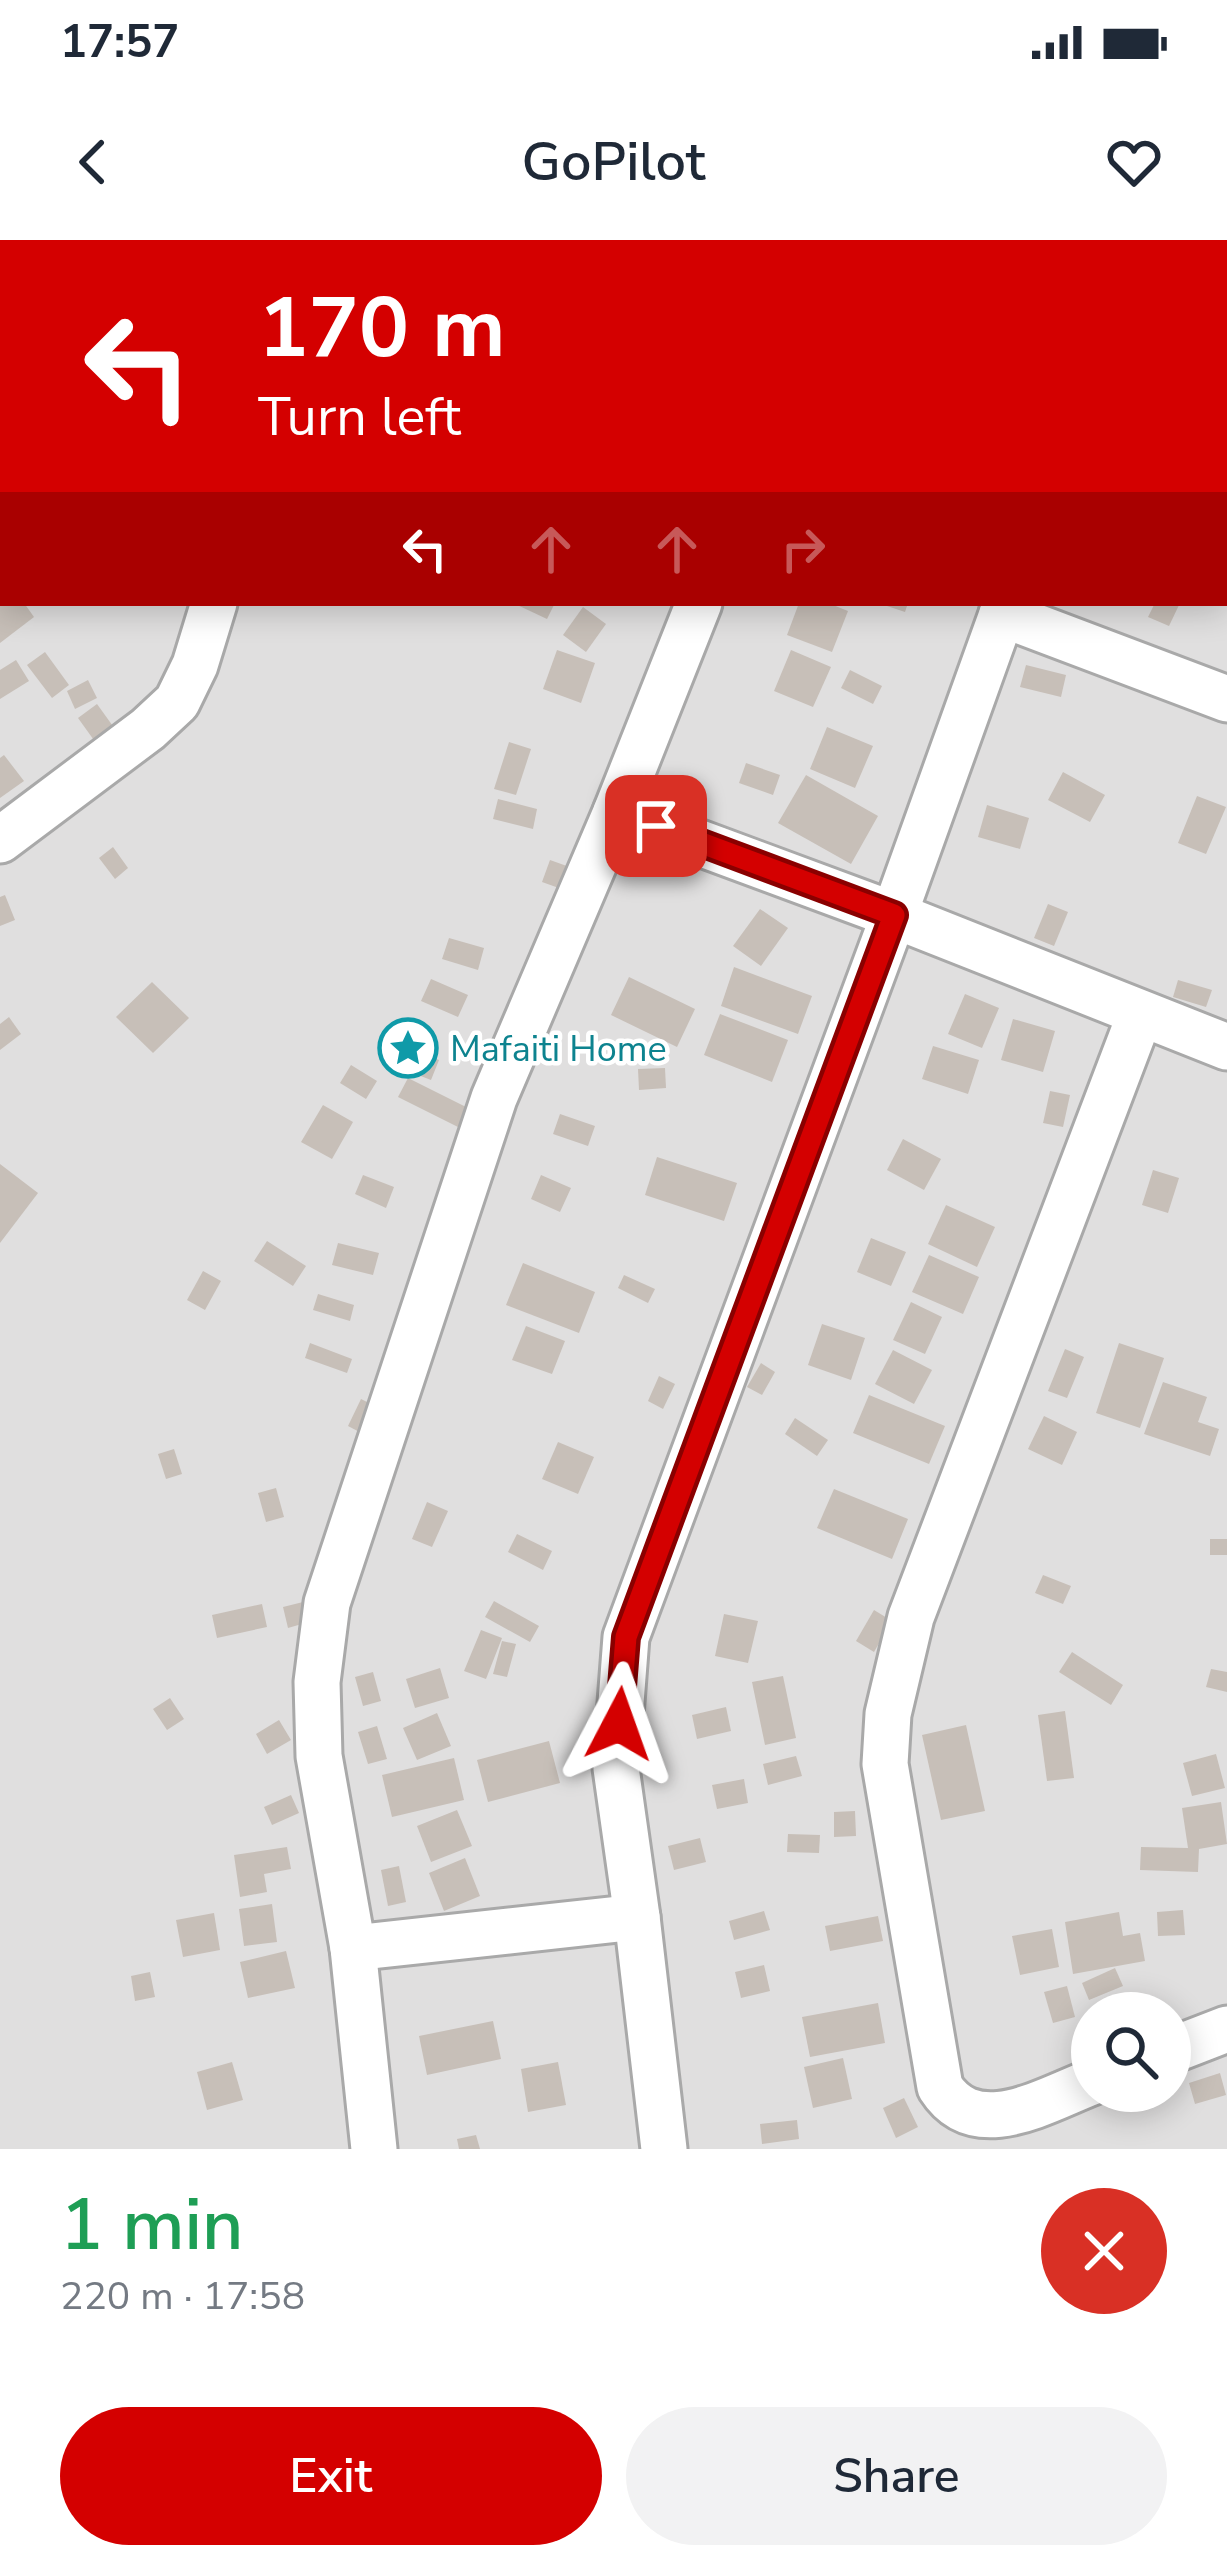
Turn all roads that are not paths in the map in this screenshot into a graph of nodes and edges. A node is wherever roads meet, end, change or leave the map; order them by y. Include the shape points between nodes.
1 (213, 606) edge
2 (698, 606) edge
3 (1004, 609) edge
4 (1227, 699) edge
5 (616, 812) junction
6 (0, 840) edge
7 (894, 915) junction
8 (1140, 1015) junction
9 (1227, 1047) edge
10 (637, 1917) junction
11 (352, 1948) junction
12 (1227, 2029) edge
13 (1191, 2043) edge
14 (1071, 2090) edge
15 (374, 2149) edge
16 (664, 2149) edge

1 - 6 street via 177,702
2 - 5 street
3 - 4 street
3 - 7 street
5 - 7 street
5 - 11 street via 494,1098 327,1604 319,1756
7 - 8 street
7 - 10 street via 626,1637 616,1768
8 - 9 street
8 - 14 street via 911,1617 888,1714 885,1764 940,2087 958,2107 1005,2116
10 - 11 street
10 - 16 street
11 - 15 street
12 - 13 street

